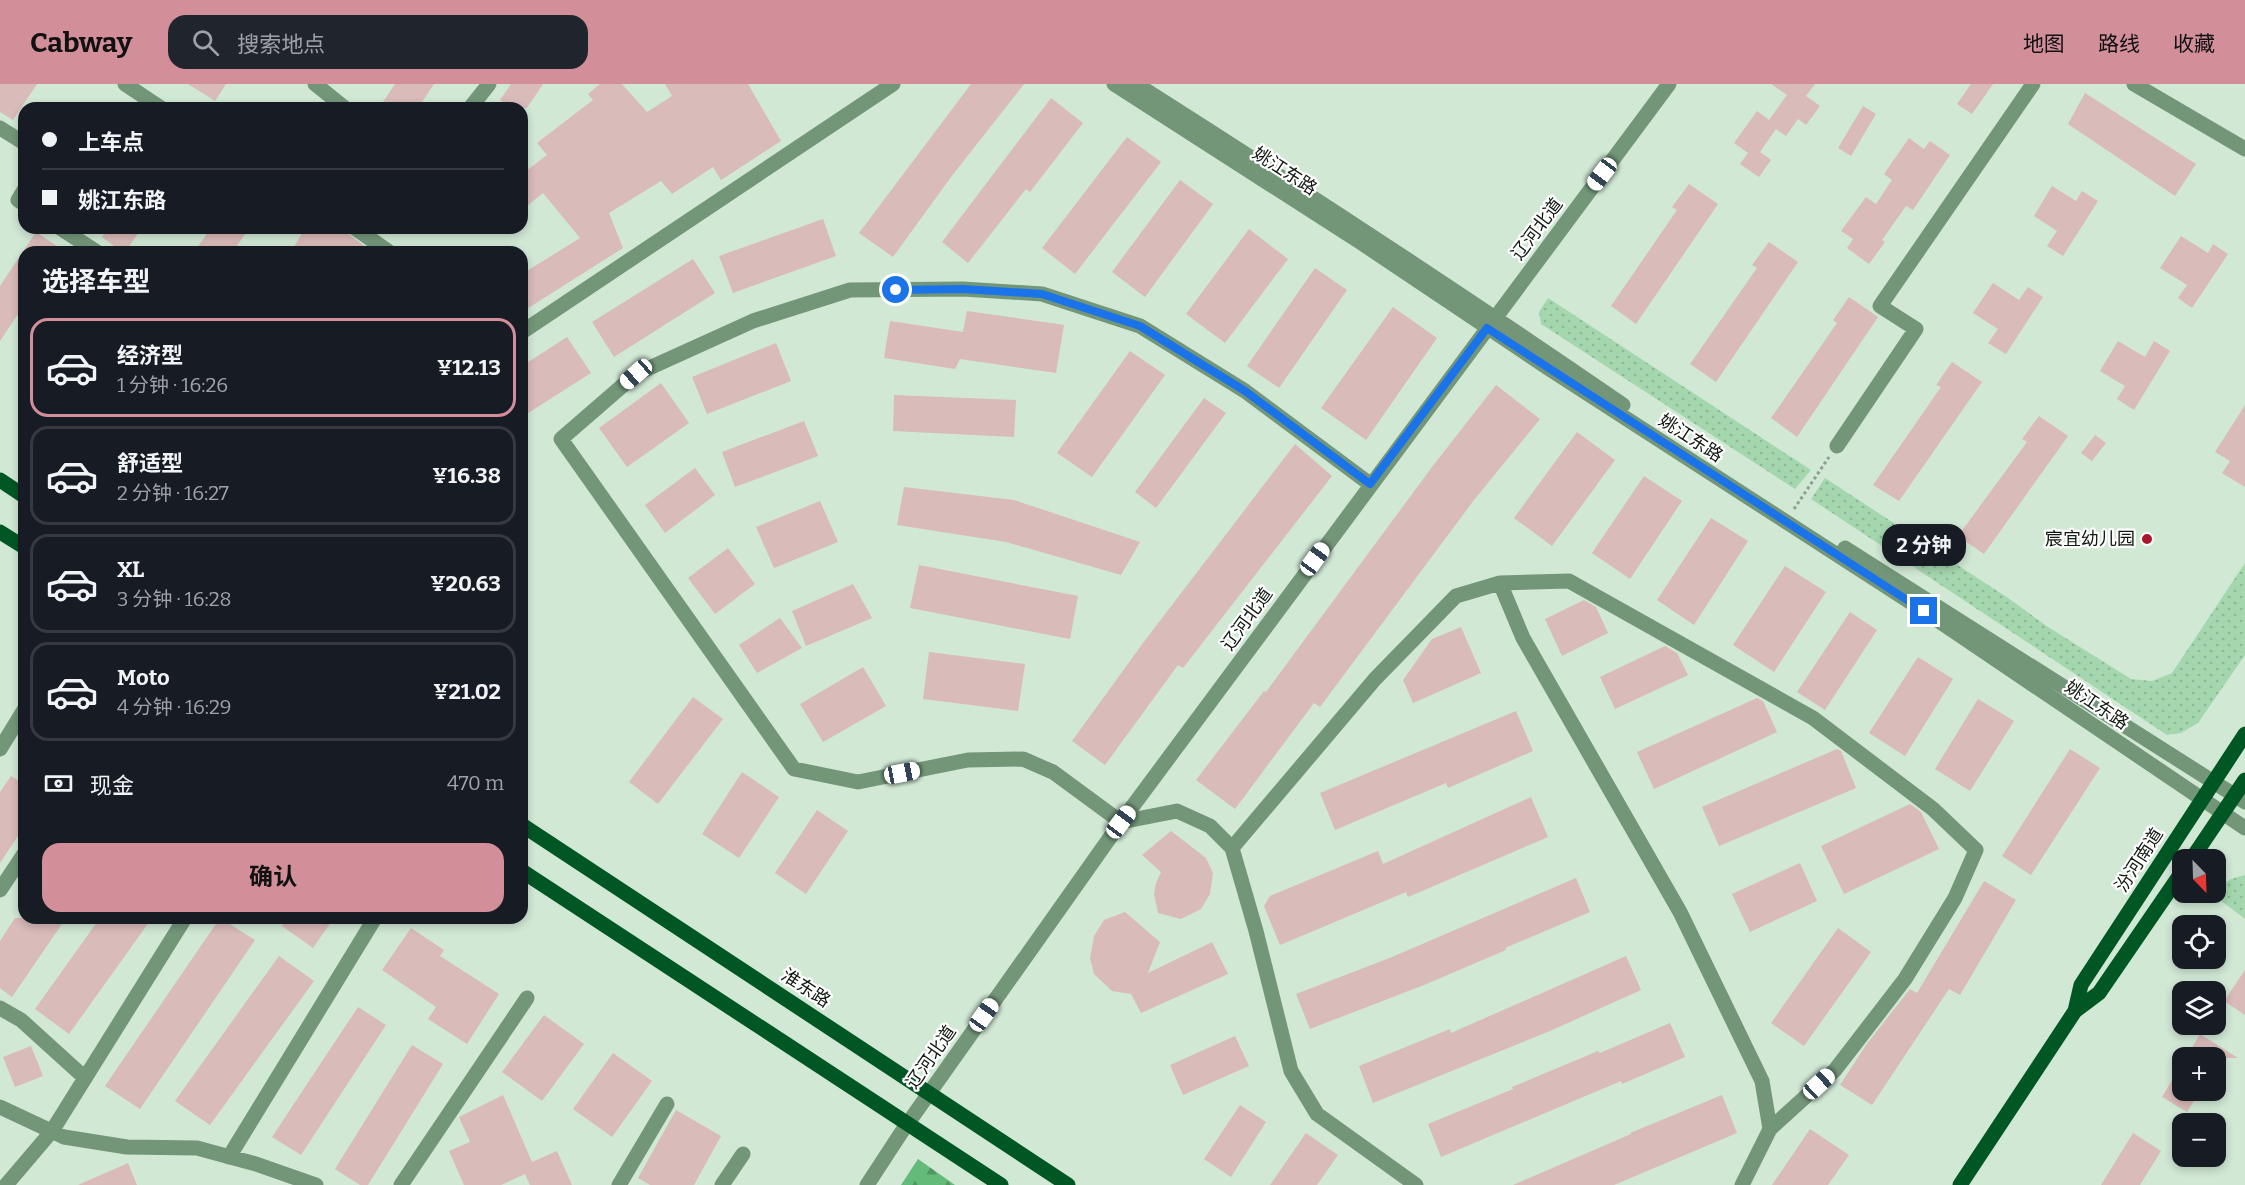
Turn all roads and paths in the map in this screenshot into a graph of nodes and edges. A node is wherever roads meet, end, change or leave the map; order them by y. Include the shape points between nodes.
1 (125, 84) edge
2 (315, 84) edge
3 (489, 84) edge
4 (893, 84) edge
5 (1114, 84) edge
6 (1136, 84) edge
7 (1669, 84) edge
8 (2033, 84) edge
9 (2134, 84) edge
10 (152, 102) edge
11 (338, 102) edge
12 (475, 102) edge
13 (0, 128) edge
14 (18, 139) edge
15 (2245, 149) edge
16 (69, 234) edge
17 (364, 234) edge
18 (88, 246) edge
19 (380, 246) edge
20 (1491, 322) junction
21 (528, 328) edge
22 (1837, 446) joint
23 (0, 480) edge
24 (1370, 484) junction
25 (18, 492) edge
26 (1791, 514) junction
27 (0, 532) edge
28 (18, 543) edge
29 (1500, 582) junction
30 (18, 720) edge
31 (2245, 734) edge
32 (0, 749) edge
33 (2245, 780) edge
34 (2213, 782) junction
35 (2202, 799) junction
36 (2240, 799) edge
37 (2223, 813) junction
38 (1121, 822) junction
39 (2245, 828) edge
40 (528, 829) edge
41 (1232, 848) junction
42 (2198, 849) edge
43 (18, 863) edge
44 (528, 875) edge
45 (2172, 887) edge
46 (0, 890) edge
47 (181, 924) edge
48 (371, 924) edge
49 (527, 998) dead end
50 (0, 1008) edge
51 (2075, 1011) junction
52 (85, 1078) junction
53 (930, 1093) junction
54 (667, 1104) dead end
55 (0, 1107) edge
56 (908, 1122) junction
57 (1770, 1129) junction
58 (52, 1131) junction
59 (743, 1154) dead end
60 (229, 1157) junction
61 (6, 1185) edge
62 (316, 1185) edge
63 (401, 1185) edge
64 (619, 1185) edge
65 (722, 1185) edge
66 (867, 1185) edge
67 (1001, 1185) edge
68 (1068, 1185) edge
69 (1416, 1185) edge
70 (1742, 1185) edge
71 (1960, 1185) edge

1 - 10 street
2 - 11 street
3 - 12 street
4 - 21 street
5 - 20 street, 姚江东路
6 - 20 street, 姚江东路 via 1284,178
7 - 20 street, 辽河北道
8 - 22 street via 1880,306 1916,329
9 - 15 street
13 - 14 street
16 - 18 street
17 - 19 street
20 - 24 street, 辽河北道
20 - 26 street, 姚江东路
20 - 35 street, 姚江东路
22 - 26 path
23 - 25 main road
24 - 38 street, 辽河北道
24 - 38 street via 1245,391 1140,326 1042,294 975,290 850,290 753,321 636,374 561,439 794,769 858,782 968,759 1023,759 1053,772
26 - 34 street, 姚江东路
27 - 28 main road
29 - 41 street via 1456,596 1375,679
29 - 57 street via 1523,638 1680,912 1762,1081
29 - 57 street via 1569,582 1792,706 1933,809 1977,850 1955,898 1905,979 1835,1070
30 - 32 street
31 - 34 main road, 汾河南道
33 - 36 main road
34 - 35 main road, 汾河南道
34 - 36 street, 姚江东路
35 - 37 street, 姚江东路
35 - 51 main road, 汾河南道 via 2081,985
36 - 37 main road
37 - 39 street, 姚江东路
37 - 42 main road
38 - 41 street via 1177,811 1210,826
38 - 53 street, 辽河北道
40 - 53 main road, 淮东路
41 - 69 street via 1291,1071 1317,1114
43 - 46 street
44 - 56 main road
45 - 51 main road, 汾河南道 via 2099,993
47 - 52 street
48 - 60 street
49 - 63 street
50 - 52 street via 21,1020
51 - 71 main road, 汾河南道
52 - 58 street
53 - 56 street, 辽河北道
53 - 68 main road, 淮东路
54 - 64 street
55 - 58 street
56 - 66 street, 辽河北道
56 - 67 main road
57 - 70 street
58 - 60 street via 63,1137 127,1147 197,1148
58 - 61 street
59 - 65 street
60 - 62 street

